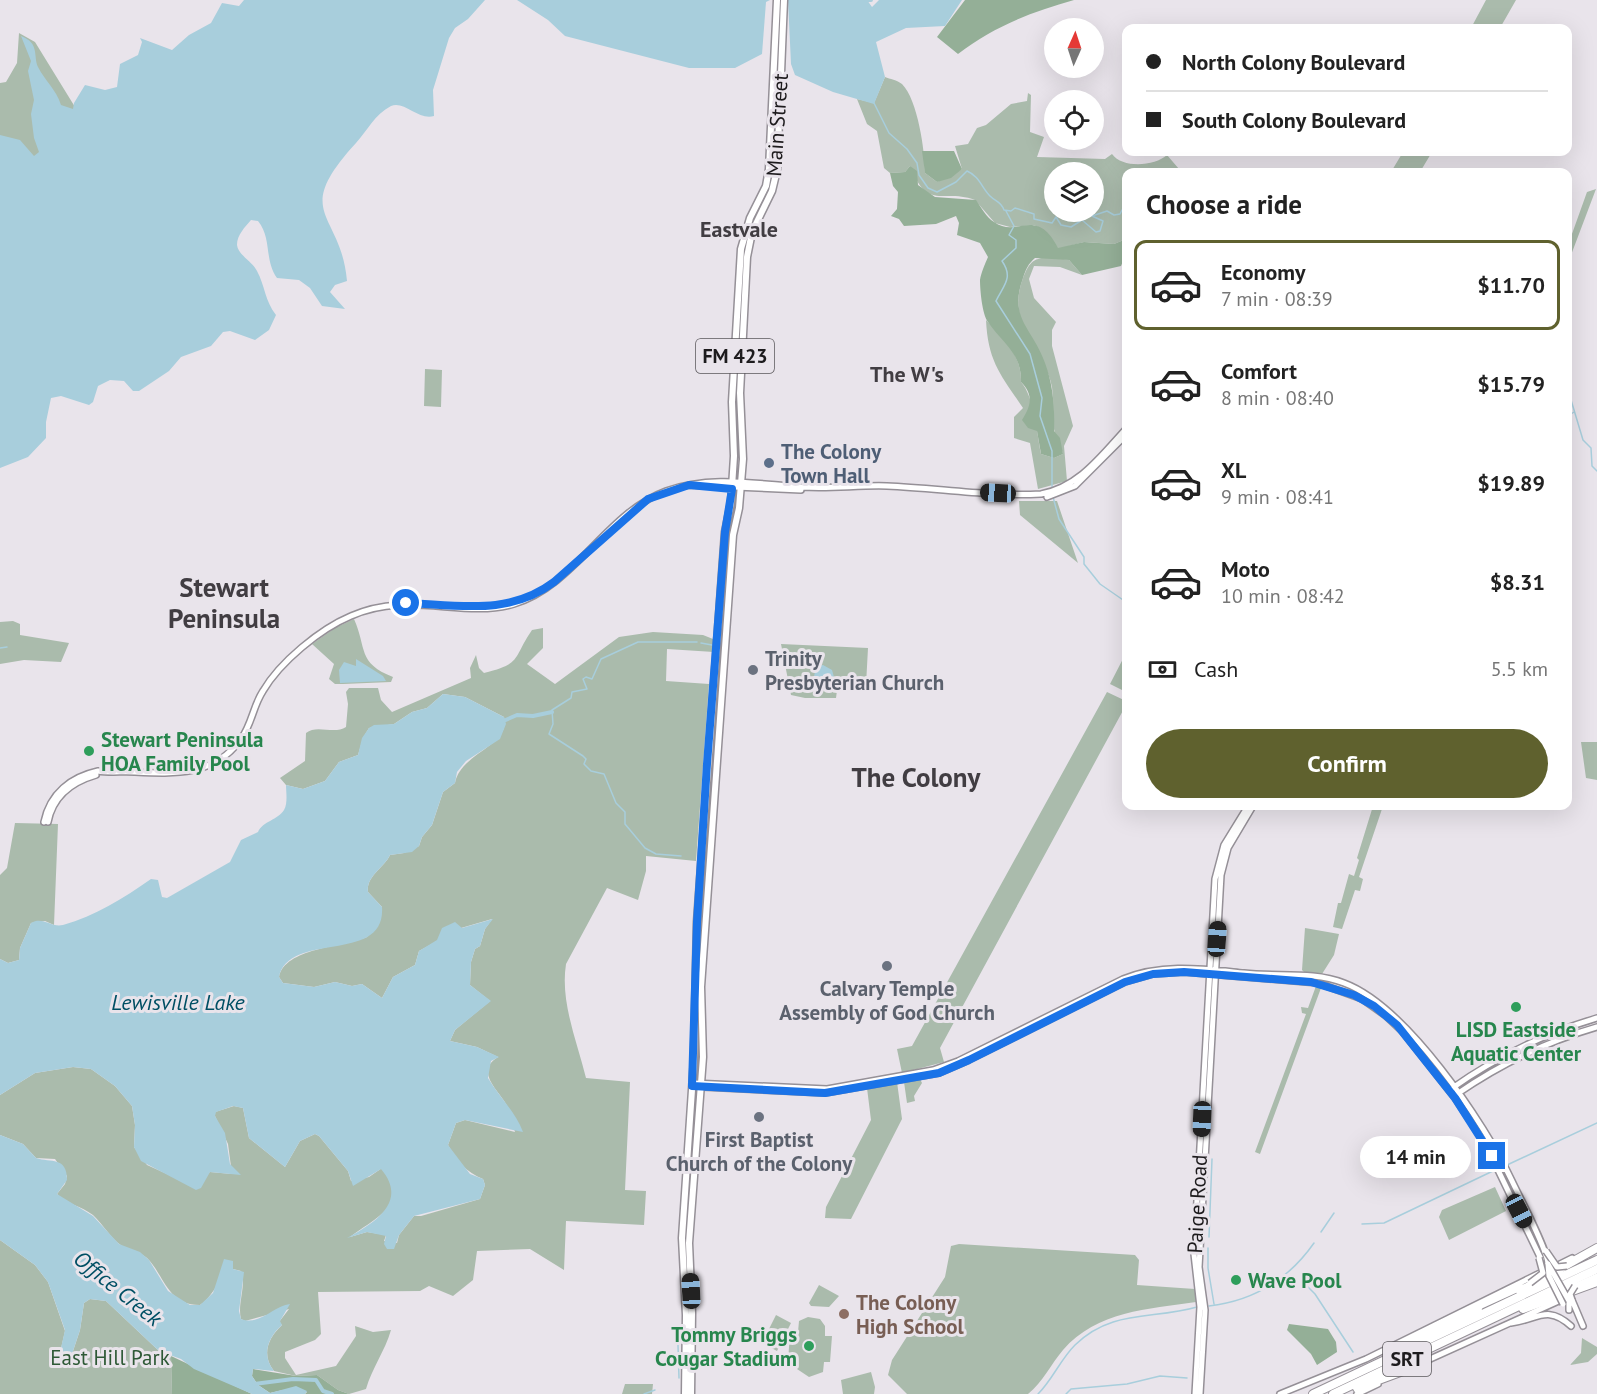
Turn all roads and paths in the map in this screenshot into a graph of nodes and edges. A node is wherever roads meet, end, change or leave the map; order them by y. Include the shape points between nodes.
1 (780, 2) edge
2 (733, 424) junction
3 (1122, 433) edge
4 (1122, 439) edge
5 (743, 441) junction
6 (733, 485) junction
7 (741, 486) junction
8 (710, 722) junction
9 (718, 722) junction
10 (1246, 810) edge
11 (1251, 810) edge
12 (46, 822) dead end
13 (1215, 927) junction
14 (1213, 972) junction
15 (698, 1010) junction
16 (1597, 1018) edge
17 (1597, 1027) edge
18 (1502, 1056) junction
19 (1505, 1063) junction
20 (696, 1085) junction
21 (1453, 1092) junction
22 (1521, 1208) junction
23 (1597, 1249) edge
24 (1546, 1250) junction
25 (1538, 1256) junction
26 (1597, 1260) edge
27 (1548, 1264) junction
28 (1568, 1266) junction
29 (1597, 1269) edge
30 (1597, 1276) edge
31 (1554, 1279) junction
32 (1597, 1282) edge
33 (1530, 1283) junction
34 (1575, 1286) junction
35 (1562, 1288) junction
36 (1503, 1300) junction
37 (1568, 1302) junction
38 (1478, 1308) junction
39 (1482, 1324) junction
40 (1503, 1324) junction
41 (1571, 1326) dead end
42 (1583, 1326) dead end
43 (1399, 1343) junction
44 (1411, 1368) junction
45 (1199, 1370) junction
46 (688, 1390) edge
47 (1195, 1394) edge
48 (1200, 1394) edge
49 (1280, 1394) edge
50 (1312, 1394) edge
51 (1333, 1394) edge
52 (1345, 1394) edge
53 (1357, 1394) edge

1 - 2 main road, Main Street / FM 423 via 770,169 745,232 739,263
1 - 5 main road, Main Street / FM 423 via 777,170 772,191 752,232 747,257 740,393
2 - 5 main road
2 - 6 main road, Main Street / FM 423
3 - 7 main road via 1079,478 1041,494 885,486
4 - 7 main road via 1075,486 1039,498
5 - 7 main road, Main Street / FM 423
6 - 7 main road
6 - 8 main road, Main Street / FM 423 via 725,532
6 - 12 main road via 689,485 666,491 637,507 554,582 528,598 495,607 388,605 337,622 274,675 239,742 225,756 207,766 176,773 87,774 70,782 52,800
7 - 9 main road, Main Street / FM 423 via 733,535
8 - 9 main road
8 - 15 main road, Main Street / FM 423 via 697,922
9 - 15 main road, Main Street / FM 423
10 - 13 main road, Paige Road via 1219,859
11 - 13 main road, Paige Road via 1222,865
13 - 14 main road, Paige Road
14 - 20 main road via 1145,973 940,1068 805,1091
14 - 21 main road via 1318,983 1344,990 1397,1025
14 - 45 main road, Paige Road via 1194,1254 1200,1307
15 - 20 main road, Main Street / FM 423
16 - 18 main road
17 - 19 main road via 1551,1041
18 - 19 main road
18 - 21 main road
19 - 21 main road
20 - 46 main road, Main Street / FM 423 via 682,1238
21 - 22 main road via 1486,1139
22 - 24 main road
22 - 25 main road
23 - 28 main road
23 - 36 highway
23 - 43 main road
24 - 27 main road, bridge
24 - 28 main road, bridge via 1557,1267
25 - 27 main road, bridge
25 - 33 main road, bridge via 1543,1274
26 - 36 highway, SRT
27 - 31 main road, bridge
28 - 31 main road, bridge
29 - 39 highway, SRT
30 - 34 main road
31 - 33 main road, bridge
31 - 35 main road, bridge
31 - 37 main road, bridge
32 - 39 highway
32 - 40 main road
33 - 36 main road
34 - 35 main road, bridge
34 - 37 main road, bridge
35 - 37 main road, bridge
36 - 38 main road
36 - 50 highway, SRT
37 - 42 main road
38 - 43 main road
38 - 50 highway
39 - 51 highway, SRT
40 - 41 main road via 1547,1314 1557,1315
40 - 44 main road
43 - 49 main road
44 - 52 highway
44 - 53 main road
45 - 47 main road, Paige Road
45 - 48 main road, Paige Road

